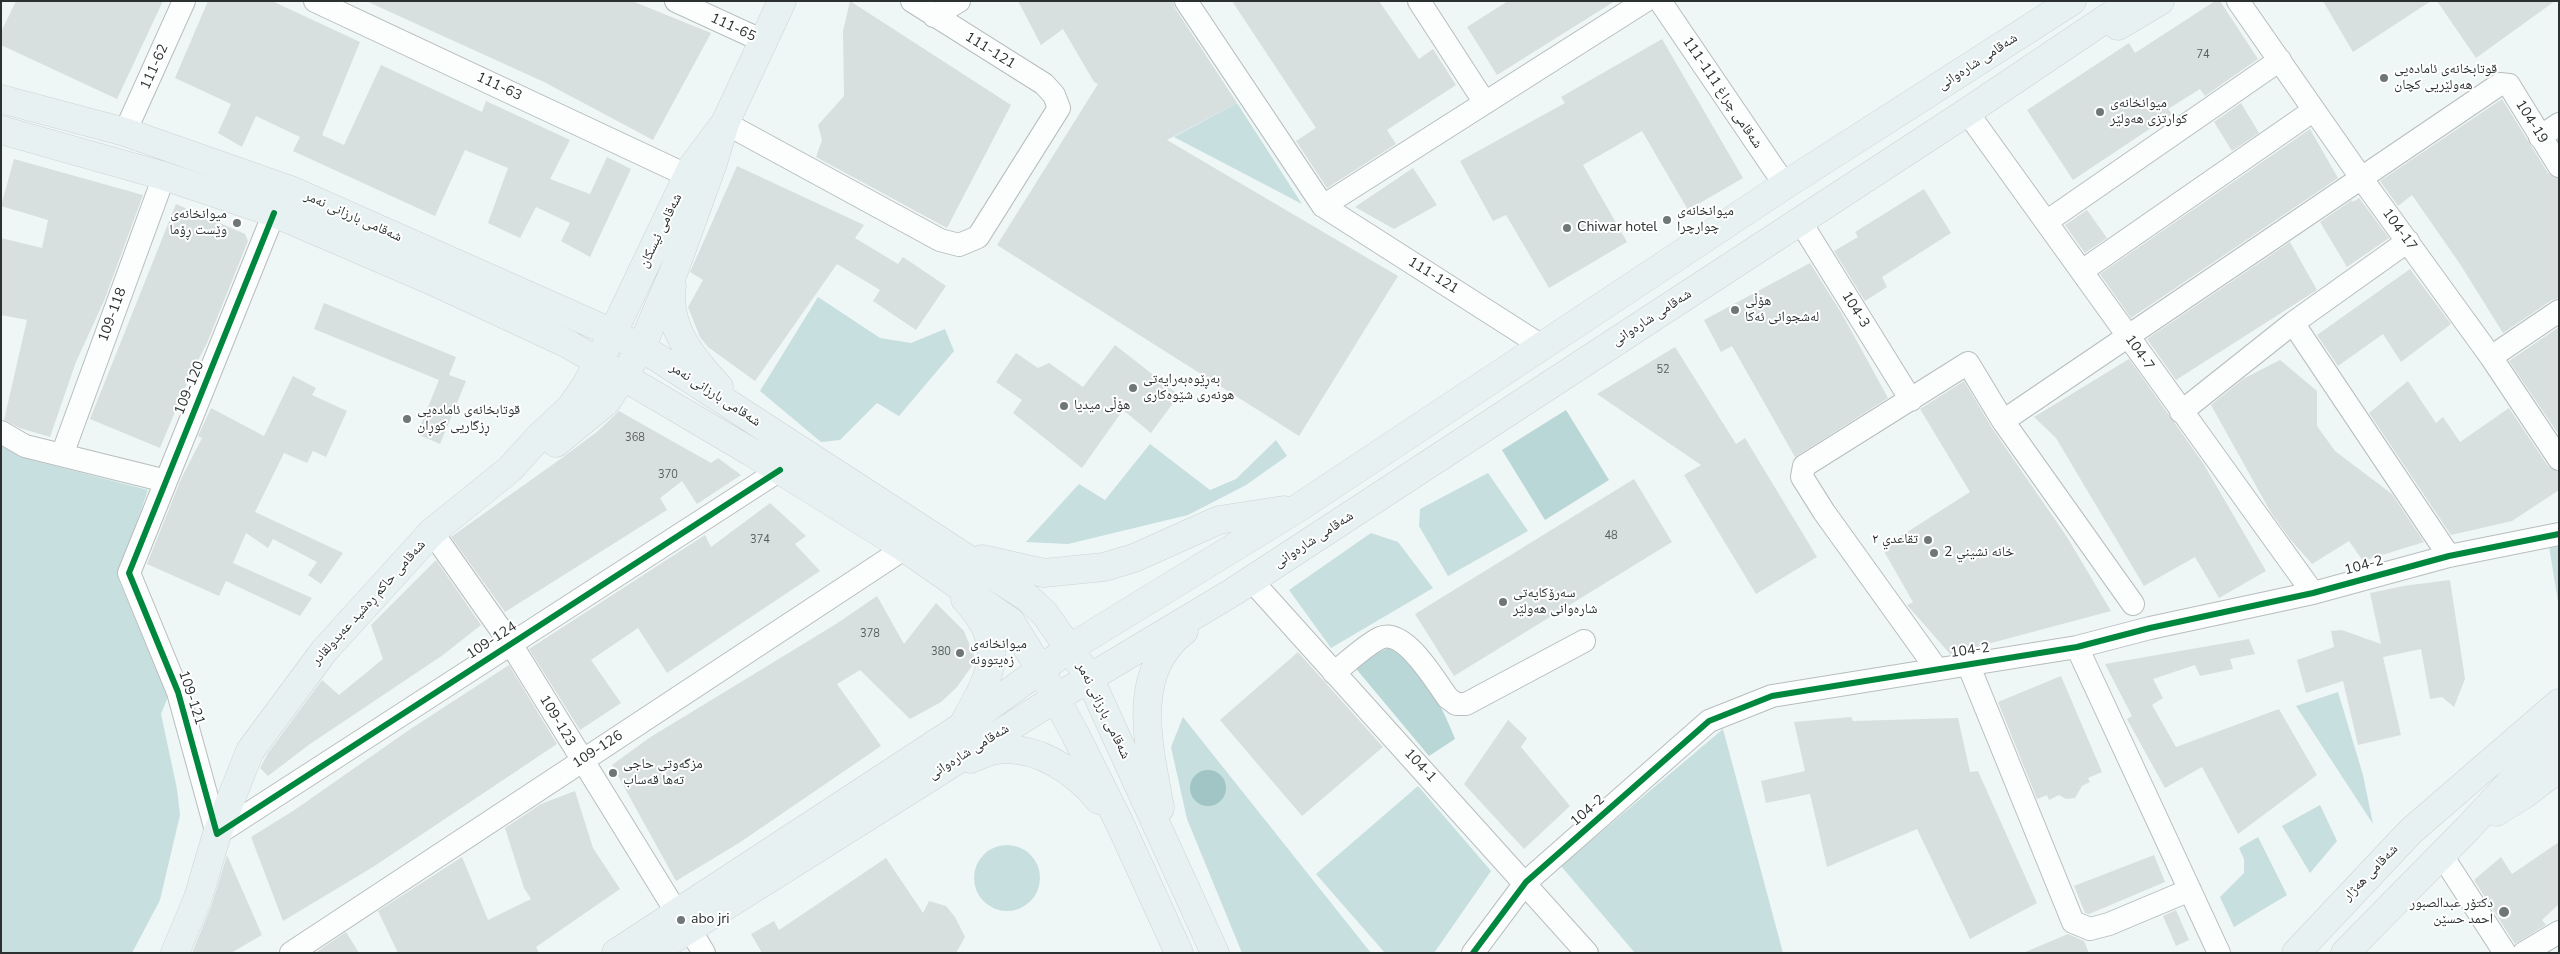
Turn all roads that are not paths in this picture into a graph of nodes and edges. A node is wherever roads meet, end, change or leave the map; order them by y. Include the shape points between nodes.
1 (184, 1) edge
2 (315, 1) edge
3 (676, 1) edge
4 (782, 1) edge
5 (912, 1) edge
6 (959, 1) edge
7 (1186, 1) edge
8 (1419, 1) edge
9 (1645, 1) edge
10 (1660, 1) edge
11 (2040, 1) edge
12 (2072, 1) edge
13 (2132, 1) edge
14 (2160, 1) edge
15 (2238, 1) edge
16 (934, 16) junction
17 (763, 41) junction
18 (2280, 60) junction
19 (1, 99) edge
20 (1486, 103) junction
21 (2314, 110) junction
22 (1967, 112) junction
23 (725, 123) junction
24 (2559, 124) edge
25 (1, 130) edge
26 (125, 132) junction
27 (2540, 137) junction
28 (1859, 139) junction
29 (2559, 166) edge
30 (682, 172) dead end
31 (164, 176) junction
32 (2362, 179) junction
33 (1784, 185) junction
34 (1323, 206) junction
35 (274, 213) junction
36 (1800, 220) junction
37 (2046, 222) junction
38 (2408, 242) junction
39 (650, 253) junction
40 (674, 271) junction
41 (2082, 271) junction
42 (546, 303) junction
43 (2559, 311) edge
44 (512, 318) junction
45 (2293, 323) junction
46 (2128, 337) junction
47 (605, 346) junction
48 (1542, 346) junction
49 (641, 348) junction
50 (2491, 357) junction
51 (623, 376) junction
52 (661, 399) junction
53 (1911, 400) junction
54 (2181, 412) junction
55 (745, 415) junction
56 (587, 418) junction
57 (557, 420) junction
58 (2003, 422) junction
59 (1, 432) edge
60 (62, 455) junction
61 (2559, 459) edge
62 (510, 469) junction
63 (780, 470) junction
64 (166, 481) junction
65 (1298, 508) junction
66 (432, 532) junction
67 (2559, 534) edge
68 (905, 548) junction
69 (2449, 556) junction
70 (947, 562) junction
71 (129, 573) joint
72 (1242, 586) junction
73 (2313, 593) junction
74 (2133, 604) dead end
75 (1584, 641) dead end
76 (511, 644) junction
77 (2077, 647) junction
78 (1070, 648) junction
79 (1968, 664) junction
80 (1936, 668) junction
81 (1040, 669) junction
82 (1334, 673) junction
83 (1089, 678) junction
84 (2559, 684) edge
85 (1056, 698) junction
86 (2559, 703) edge
87 (961, 727) junction
88 (2559, 737) edge
89 (581, 761) junction
90 (2559, 768) edge
91 (941, 770) junction
92 (2450, 796) junction
93 (1120, 824) junction
94 (2468, 828) junction
95 (217, 834) junction
96 (1167, 844) junction
97 (2441, 854) junction
98 (1526, 882) junction
99 (2190, 890) junction
100 (683, 920) junction
101 (2559, 932) edge
102 (175, 953) edge
103 (291, 953) edge
104 (616, 953) edge
105 (651, 953) edge
106 (704, 953) edge
107 (1179, 953) edge
108 (1215, 953) edge
109 (1473, 953) edge
110 (1588, 953) edge
111 (2219, 953) edge
112 (2296, 953) edge
113 (2345, 953) edge
114 (2505, 953) edge
115 (2524, 953) edge

1 - 26 street, 111-62
2 - 30 street, 111-63
3 - 17 street, 111-65
4 - 17 main road, شەقامی ئیسکان
5 - 16 street, 111-121
6 - 16 street
7 - 34 street
8 - 20 street
9 - 20 street
10 - 33 street, شەقامی چراغ 111-111
11 - 28 main road, شەقامی شارەوانی via 1971,47
12 - 28 main road, شەقامی شارەوانی
13 - 22 main road, شەقامی شارەوانی
14 - 22 main road, شەقامی شارەوانی
15 - 18 street, 104-17
16 - 23 street, 111-121 via 1044,84 1054,95 1058,108 978,236 959,245 940,240
17 - 23 main road, شەقامی ئیسکان
18 - 21 street, 104-17
18 - 37 street
19 - 26 main road, شەقامی بارزانی نەمر
20 - 34 street
21 - 32 street, 104-17
21 - 41 street
22 - 36 main road, شەقامی شارەوانی
22 - 37 street, 104-7
23 - 39 main road, شەقامی ئیسکان via 692,167
23 - 40 main road, شەقامی ئیسکان
24 - 27 street
25 - 31 main road, شەقامی بارزانی نەمر
26 - 42 main road, شەقامی بارزانی نەمر via 293,191
27 - 29 street, 104-19
27 - 32 street, 104-19 via 2509,85 2500,84
28 - 33 main road, شەقامی شارەوانی
31 - 35 main road, شەقامی بارزانی نەمر
31 - 60 street, 109-118
32 - 38 street, 104-17
32 - 46 street
33 - 48 main road, شەقامی شارەوانی
34 - 48 street, 111-121
35 - 44 main road, شەقامی بارزانی نەمر
35 - 64 street, 109-120
36 - 53 street, 104-3
36 - 72 main road, شەقامی شارەوانی
37 - 41 street, 104-7
38 - 45 street
38 - 50 street, 104-17
39 - 42 main road via 628,290 614,303 603,307
39 - 47 main road, شەقامی ئیسکان
40 - 49 main road, شەقامی ئیسکان
40 - 55 main road via 670,298 674,324 688,351
41 - 46 street, 104-7
42 - 47 main road, شەقامی بارزانی نەمر
43 - 50 street
44 - 47 main road, شەقامی بارزانی نەمر via 568,344
44 - 57 main road via 559,353 570,369 573,376 571,388
45 - 54 street
45 - 69 street
46 - 54 street, 104-7
46 - 58 street
47 - 49 main road, شەقامی بارزانی نەمر
47 - 51 main road, شەقامی بارزانی نەمر
47 - 57 main road, شەقامی حاکم ڕەشید عەبدولقادر via 576,400
48 - 65 main road, شەقامی شارەوانی
49 - 51 main road, شەقامی حاکم ڕەشید عەبدولقادر
49 - 55 main road, شەقامی بارزانی نەمر
50 - 61 street, 104-17
51 - 52 main road, شەقامی بارزانی نەمر
51 - 56 main road, شەقامی حاکم ڕەشید عەبدولقادر via 607,401
52 - 56 main road via 628,397
52 - 63 main road, شەقامی بارزانی نەمر
53 - 58 street via 1968,363
53 - 80 street via 1804,466 1802,477
54 - 73 street, 104-7
55 - 70 main road, شەقامی بارزانی نەمر
56 - 62 main road, شەقامی حاکم ڕەشید عەبدولقادر via 564,438
57 - 62 main road, شەقامی حاکم ڕەشید عەبدولقادر
58 - 74 street
59 - 60 street via 25,446
60 - 64 street
62 - 66 main road, شەقامی حاکم ڕەشید عەبدولقادر
63 - 68 main road, شەقامی بارزانی نەمر
63 - 76 street, 109-124
64 - 71 street, 109-120
65 - 70 main road via 1219,520 1134,558 1072,572 1044,573 996,564
65 - 78 main road, شەقامی شارەوانی
66 - 76 street, 109-123
66 - 95 main road, شەقامی حاکم ڕەشید عەبدولقادر via 324,651 250,751
67 - 69 street, 104-2
68 - 70 main road, شەقامی بارزانی نەمر
68 - 89 street, 109-126
69 - 73 street, 104-2
70 - 78 main road, شەقامی بارزانی نەمر via 1028,598 1046,614
70 - 81 main road, شەقامی بارزانی نەمر via 1011,622
70 - 87 main road via 986,624 993,645 990,670
71 - 95 street, 109-121 via 178,692
72 - 82 street, 104-1
72 - 83 main road, شەقامی شارەوانی
72 - 96 main road via 1172,640 1150,682 1146,701 1147,730
73 - 77 street, 104-2
75 - 82 street via 1466,704 1456,704 1448,698 1408,645 1398,637 1382,638
76 - 89 street, 109-123
76 - 95 street, 109-124
77 - 79 street, 104-2
77 - 99 street
78 - 81 main road, شەقامی شارەوانی
78 - 83 main road, شەقامی بارزانی نەمر
79 - 80 street, 104-2
79 - 99 street via 2073,922 2090,928 2109,924
80 - 98 street, 104-2 via 1772,696 1709,721
81 - 85 main road, شەقامی بارزانی نەمر
81 - 87 main road, شەقامی شارەوانی
82 - 98 street, 104-1
83 - 85 main road, شەقامی شارەوانی
83 - 96 main road, شەقامی بارزانی نەمر
84 - 92 main road, شەقامی هەژار via 2520,715
85 - 91 main road, شەقامی شارەوانی
85 - 93 main road, شەقامی بارزانی نەمر
86 - 92 main road, شەقامی هەژار
87 - 100 main road, شەقامی شارەوانی
88 - 94 main road via 2518,774
89 - 100 street, 109-123
89 - 103 street, 109-126
90 - 94 main road via 2525,794
91 - 93 main road via 996,750 1018,750 1062,766 1083,781
91 - 100 main road, شەقامی شارەوانی
92 - 112 main road, شەقامی هەژار via 2411,831
93 - 107 main road, شەقامی بارزانی نەمر
94 - 97 main road
95 - 102 main road, شەقامی حاکم ڕەشید عەبدولقادر via 198,898
96 - 108 main road, شەقامی بارزانی نەمر
97 - 113 main road
97 - 114 street
98 - 109 street, 104-2
98 - 110 street, 104-1
99 - 111 street
100 - 104 main road, شەقامی شارەوانی
100 - 105 main road, شەقامی شارەوانی
100 - 106 street, 109-123
101 - 115 street

